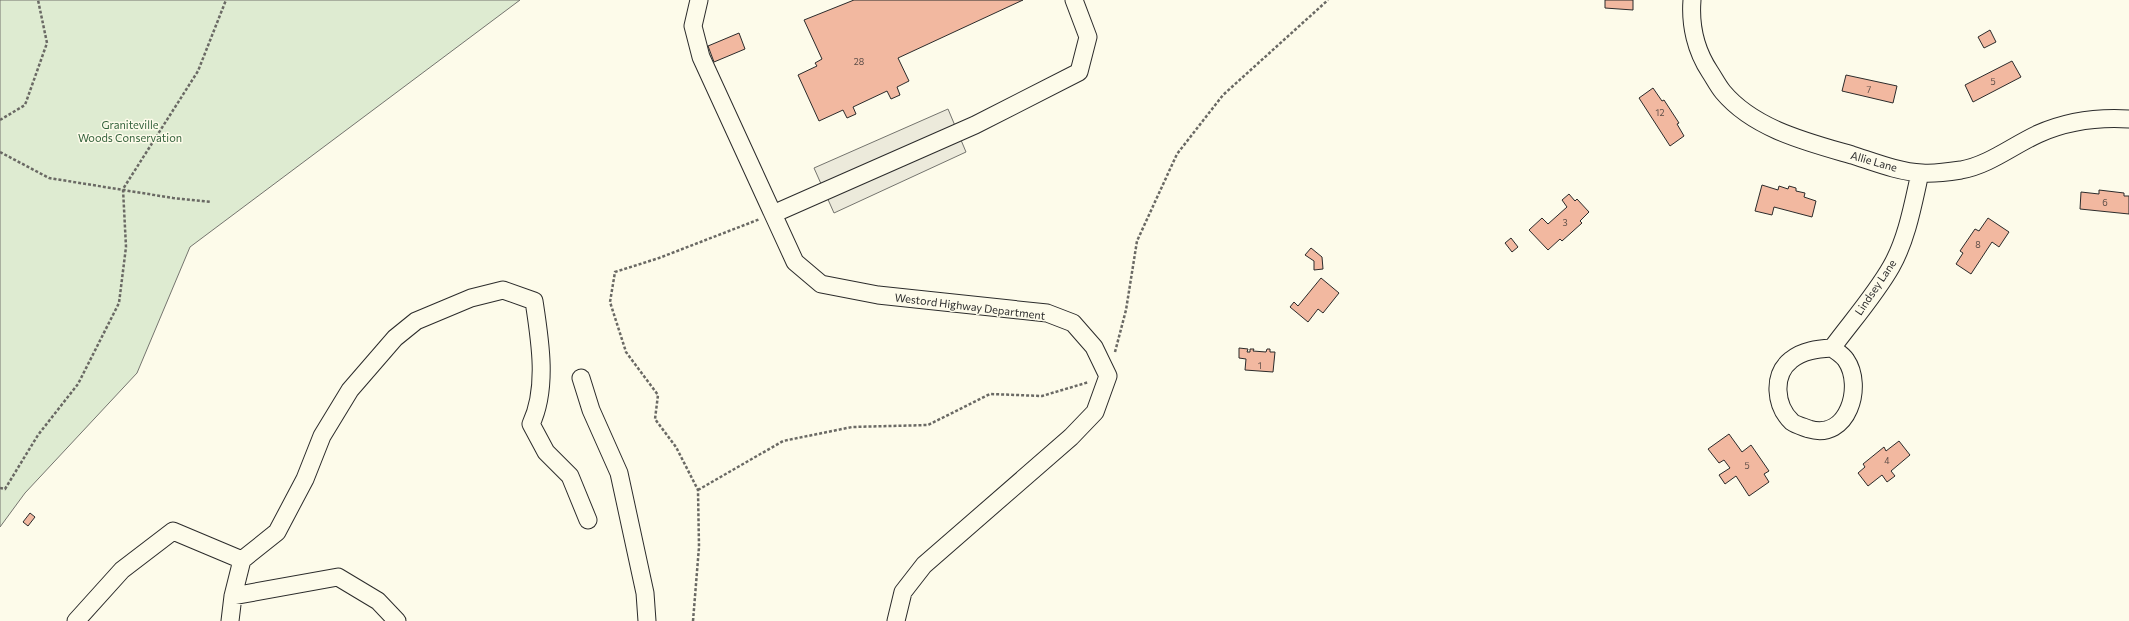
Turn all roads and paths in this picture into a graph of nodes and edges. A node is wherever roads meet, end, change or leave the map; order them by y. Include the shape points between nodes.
1 (38, 0) edge
2 (226, 0) edge
3 (699, 0) edge
4 (1074, 0) edge
5 (1328, 0) edge
6 (1692, 0) edge
7 (2129, 119) edge
8 (0, 120) edge
9 (0, 152) edge
10 (1920, 174) junction
11 (123, 190) junction
12 (211, 202) dead end
13 (773, 214) junction
14 (1832, 348) junction
15 (1108, 376) junction
16 (582, 378) dead end
17 (0, 488) edge
18 (698, 490) junction
19 (588, 520) dead end
20 (242, 560) junction
21 (233, 596) junction
22 (76, 621) edge
23 (230, 621) edge
24 (397, 621) edge
25 (647, 621) edge
26 (694, 621) edge
27 (896, 621) edge

1 - 8 path via 47,42 25,105
2 - 11 path via 198,71
3 - 13 street, Westord Highway Department via 693,26 701,57
4 - 13 street via 1088,37 1080,72 975,124
5 - 15 path via 1223,95 1177,154 1137,241 1126,310
6 - 10 street, Allie Lane via 1695,41 1705,64 1723,92 1746,113 1773,128 1814,144
7 - 10 street, Allie Lane via 2102,118 2064,124 2038,134 1975,166 1963,170
9 - 11 path via 49,178
10 - 14 street, Lindsey Lane via 1892,266
11 - 12 path
11 - 17 path via 126,247 119,303 78,384 38,435 5,489
13 - 15 street, Westord Highway Department via 795,262 821,284 878,295 1047,313 1073,323 1094,347
13 - 18 path via 659,258 615,272 610,302 626,352 658,395 655,419 676,447
14 - 14 street via 1813,349 1792,359 1780,373 1778,390 1782,408 1793,422 1811,430 1828,429 1838,424 1854,397 1852,372 1845,359
15 - 18 path via 1042,396 990,394 928,426 852,427 783,441
15 - 27 street via 1095,412 1071,437 924,565 903,592
16 - 25 street via 590,410 619,473 645,593
18 - 26 path via 699,547
19 - 20 street via 570,476 546,452 531,424 538,410 541,349 534,301 503,290 471,298 416,321 395,338 350,390 322,436 305,479 276,532
20 - 21 street
20 - 22 street via 173,531 122,570
21 - 23 street
21 - 24 street via 338,577 378,601

